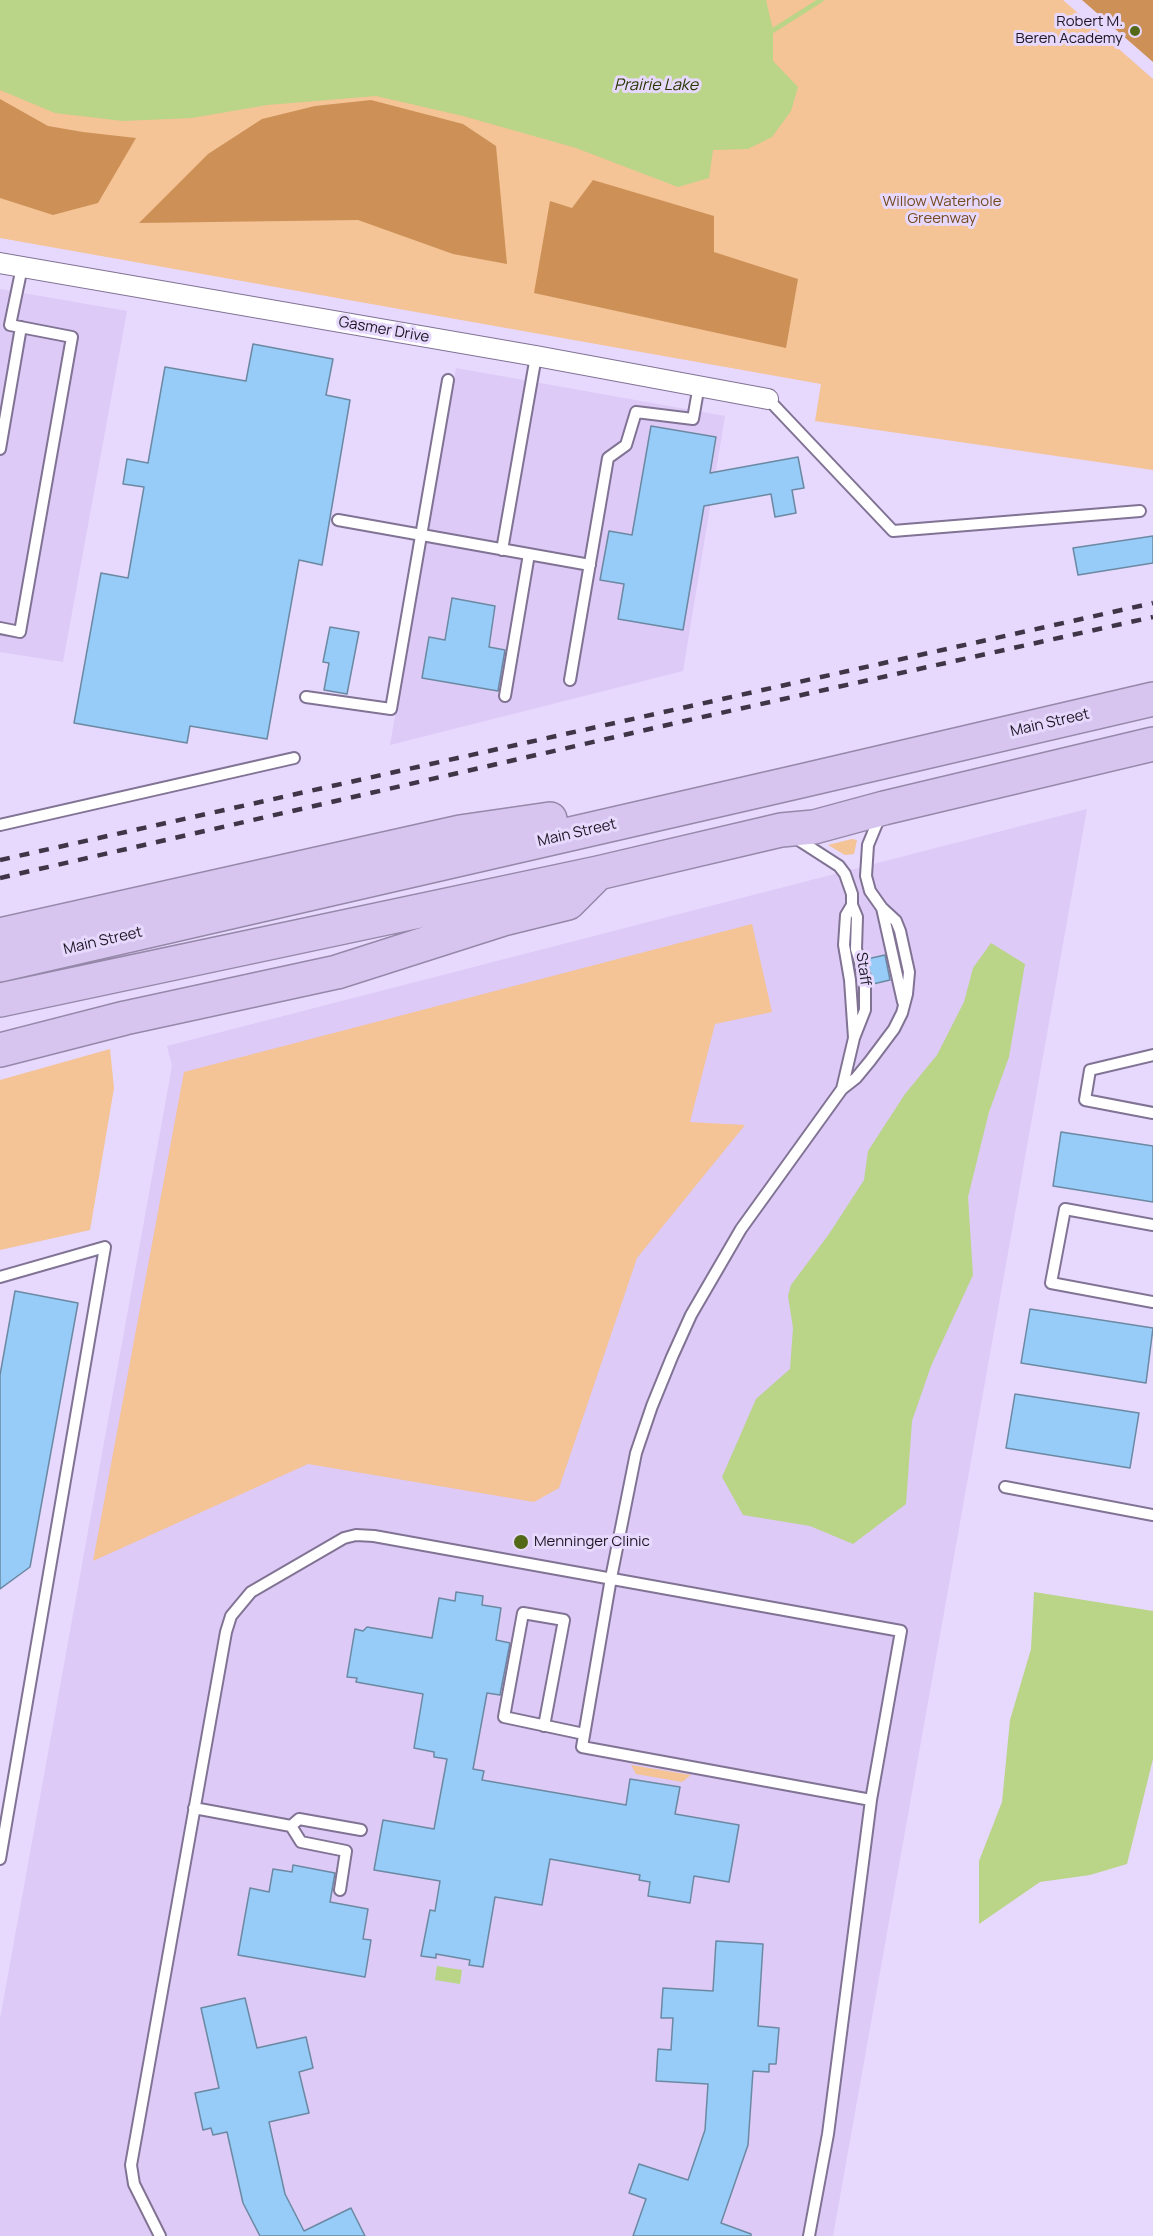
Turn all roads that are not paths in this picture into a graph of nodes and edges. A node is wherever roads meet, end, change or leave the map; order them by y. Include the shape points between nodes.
1 (0, 263) edge
2 (21, 267) junction
3 (21, 327) junction
4 (536, 356) junction
5 (448, 380) dead end
6 (699, 385) junction
7 (768, 399) joint
8 (0, 448) edge
9 (1140, 511) dead end
10 (338, 520) dead end
11 (421, 535) junction
12 (502, 550) junction
13 (529, 554) junction
14 (590, 565) junction
15 (0, 628) edge
16 (570, 680) dead end
17 (505, 696) dead end
18 (306, 697) dead end
19 (1153, 699) edge
20 (1153, 744) edge
21 (294, 758) dead end
22 (801, 781) junction
23 (884, 808) junction
24 (0, 825) edge
25 (781, 830) junction
26 (598, 873) junction
27 (870, 891) junction
28 (852, 900) junction
29 (0, 935) edge
30 (0, 965) edge
31 (0, 1000) edge
32 (0, 1050) edge
33 (1153, 1055) edge
34 (842, 1089) junction
35 (1153, 1113) edge
36 (1153, 1225) edge
37 (0, 1277) edge
38 (1153, 1302) edge
39 (1005, 1487) dead end
40 (1153, 1502) edge
41 (1152, 1515) edge
42 (611, 1578) junction
43 (543, 1726) junction
44 (584, 1734) junction
45 (871, 1800) junction
46 (194, 1808) junction
47 (291, 1826) junction
48 (361, 1830) dead end
49 (0, 1859) edge
50 (340, 1890) dead end
51 (160, 2236) edge
52 (809, 2236) edge

1 - 2 street, Gasmer Drive
2 - 3 lane via 10,325
2 - 4 street, Gasmer Drive
3 - 8 lane
3 - 15 lane via 72,337 20,632
4 - 6 street, Gasmer Drive
4 - 12 lane
5 - 11 lane
6 - 7 street, Gasmer Drive
6 - 14 lane via 693,419 636,412 626,445 608,458
7 - 9 lane via 893,531
10 - 11 lane
11 - 12 lane
11 - 18 lane via 391,709
12 - 13 lane
13 - 14 lane
13 - 17 lane
14 - 16 lane
19 - 22 highway, Main Street
20 - 23 highway
21 - 24 lane
22 - 29 highway via 460,832
22 - 30 highway, Main Street
23 - 25 highway via 814,827
23 - 27 lane via 866,853
25 - 26 highway
25 - 28 lane via 839,866
26 - 31 highway
26 - 32 highway via 568,903 337,972
27 - 28 lane
27 - 34 lane via 900,931 909,972 908,994 894,1029 856,1078
28 - 34 lane, Staff via 846,915 844,945 855,1023
33 - 35 lane via 1090,1070 1085,1100
34 - 42 lane via 741,1229 691,1316 636,1453
36 - 38 lane via 1065,1209 1051,1283
37 - 49 lane via 105,1247
39 - 41 lane
40 - 41 lane
42 - 44 lane
42 - 45 lane via 902,1631
42 - 46 lane via 374,1536 344,1538 251,1592 231,1616
43 - 43 lane via 504,1717 524,1613 564,1620
43 - 44 lane
44 - 45 lane via 582,1747
45 - 52 lane via 828,2134
46 - 47 lane
46 - 51 lane via 131,2165 134,2184
47 - 48 lane via 299,1819
47 - 50 lane via 301,1842 346,1851

